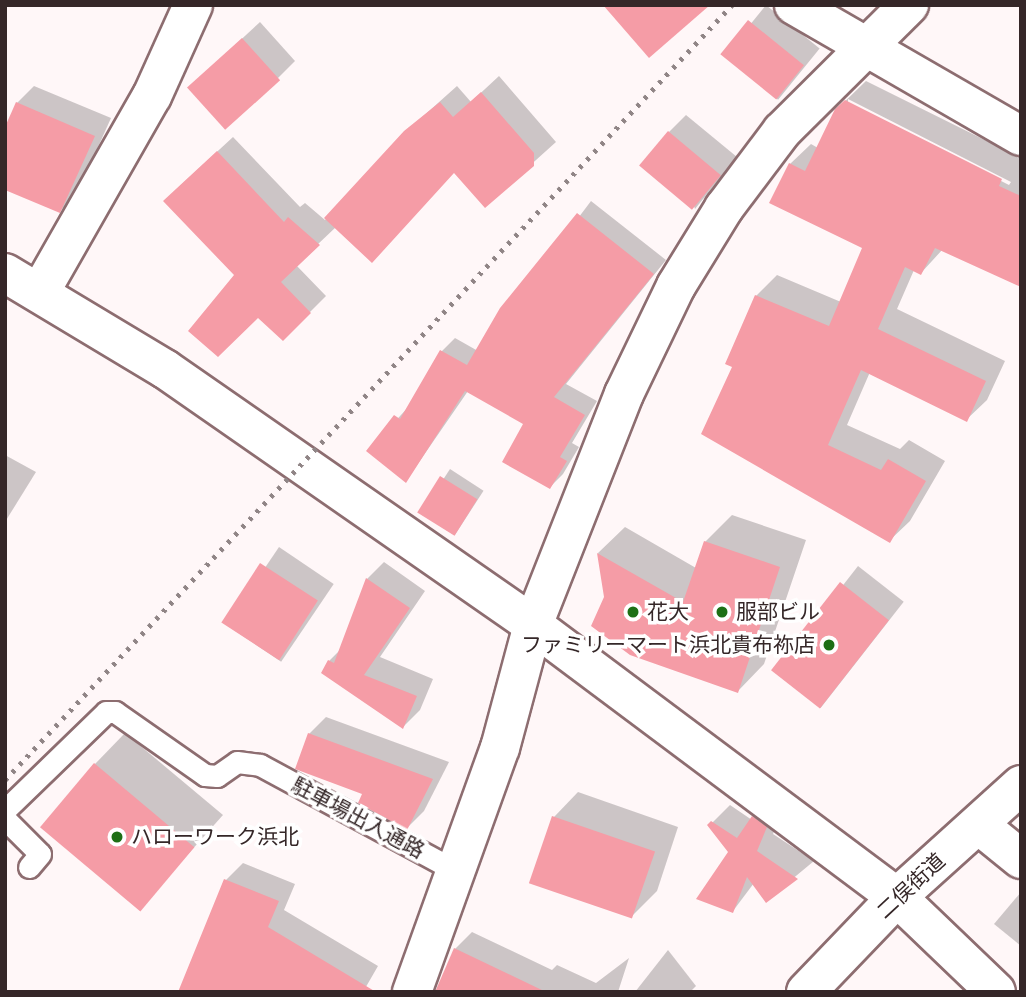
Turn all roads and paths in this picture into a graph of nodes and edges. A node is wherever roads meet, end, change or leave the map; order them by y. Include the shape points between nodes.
1 (193, 5) edge
2 (794, 5) edge
3 (909, 5) edge
4 (863, 48) junction
5 (1021, 136) edge
6 (5, 274) edge
7 (40, 292) junction
8 (533, 625) junction
9 (1021, 785) edge
10 (5, 810) edge
11 (5, 819) edge
12 (979, 825) junction
13 (1021, 859) edge
14 (29, 867) dead end
15 (456, 871) junction
16 (897, 897) junction
17 (412, 992) edge
18 (806, 992) edge
19 (996, 992) edge

1 - 7 street via 152,96
2 - 4 street
3 - 4 street
4 - 5 street
4 - 8 street via 782,131 724,208 676,286 624,394
6 - 7 street
7 - 8 street via 251,427
8 - 15 street via 500,748
8 - 16 street
9 - 12 street, 二俣街道
10 - 15 lane, 駐車場出入通路 via 106,712 115,712 205,775 217,776 237,762 260,765
11 - 14 lane via 40,854
12 - 13 street
12 - 16 street, 二俣街道
15 - 17 street
16 - 18 street, 二俣街道
16 - 19 street

